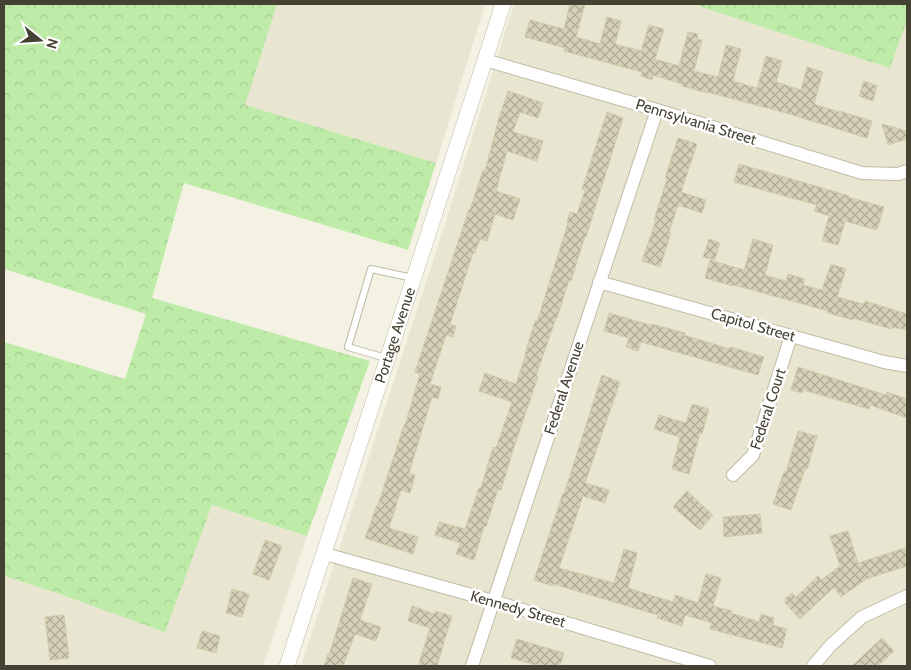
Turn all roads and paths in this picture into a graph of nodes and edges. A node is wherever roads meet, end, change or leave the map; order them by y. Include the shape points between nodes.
1 (503, 4) edge
2 (485, 60) junction
3 (656, 110) junction
4 (907, 171) edge
5 (414, 278) junction
6 (599, 282) junction
7 (791, 336) junction
8 (388, 359) junction
9 (907, 366) edge
10 (733, 475) dead end
11 (325, 554) junction
12 (907, 596) edge
13 (493, 601) junction
14 (287, 666) edge
15 (472, 666) edge
16 (710, 666) edge
17 (813, 666) edge

1 - 2 street, Portage Avenue
2 - 3 street, Pennsylvania Street
2 - 5 street, Portage Avenue
3 - 4 street, Pennsylvania Street via 862,173 898,174
3 - 6 street, Federal Avenue
5 - 8 street, Portage Avenue
5 - 8 lane via 371,269 348,347
6 - 7 street, Capitol Street
6 - 13 street, Federal Avenue
7 - 9 street, Capitol Street
7 - 10 street, Federal Court via 753,455
8 - 11 street, Portage Avenue
11 - 13 street, Kennedy Street
11 - 14 street, Portage Avenue
12 - 17 street via 862,617
13 - 15 street, Federal Avenue
13 - 16 street, Kennedy Street

